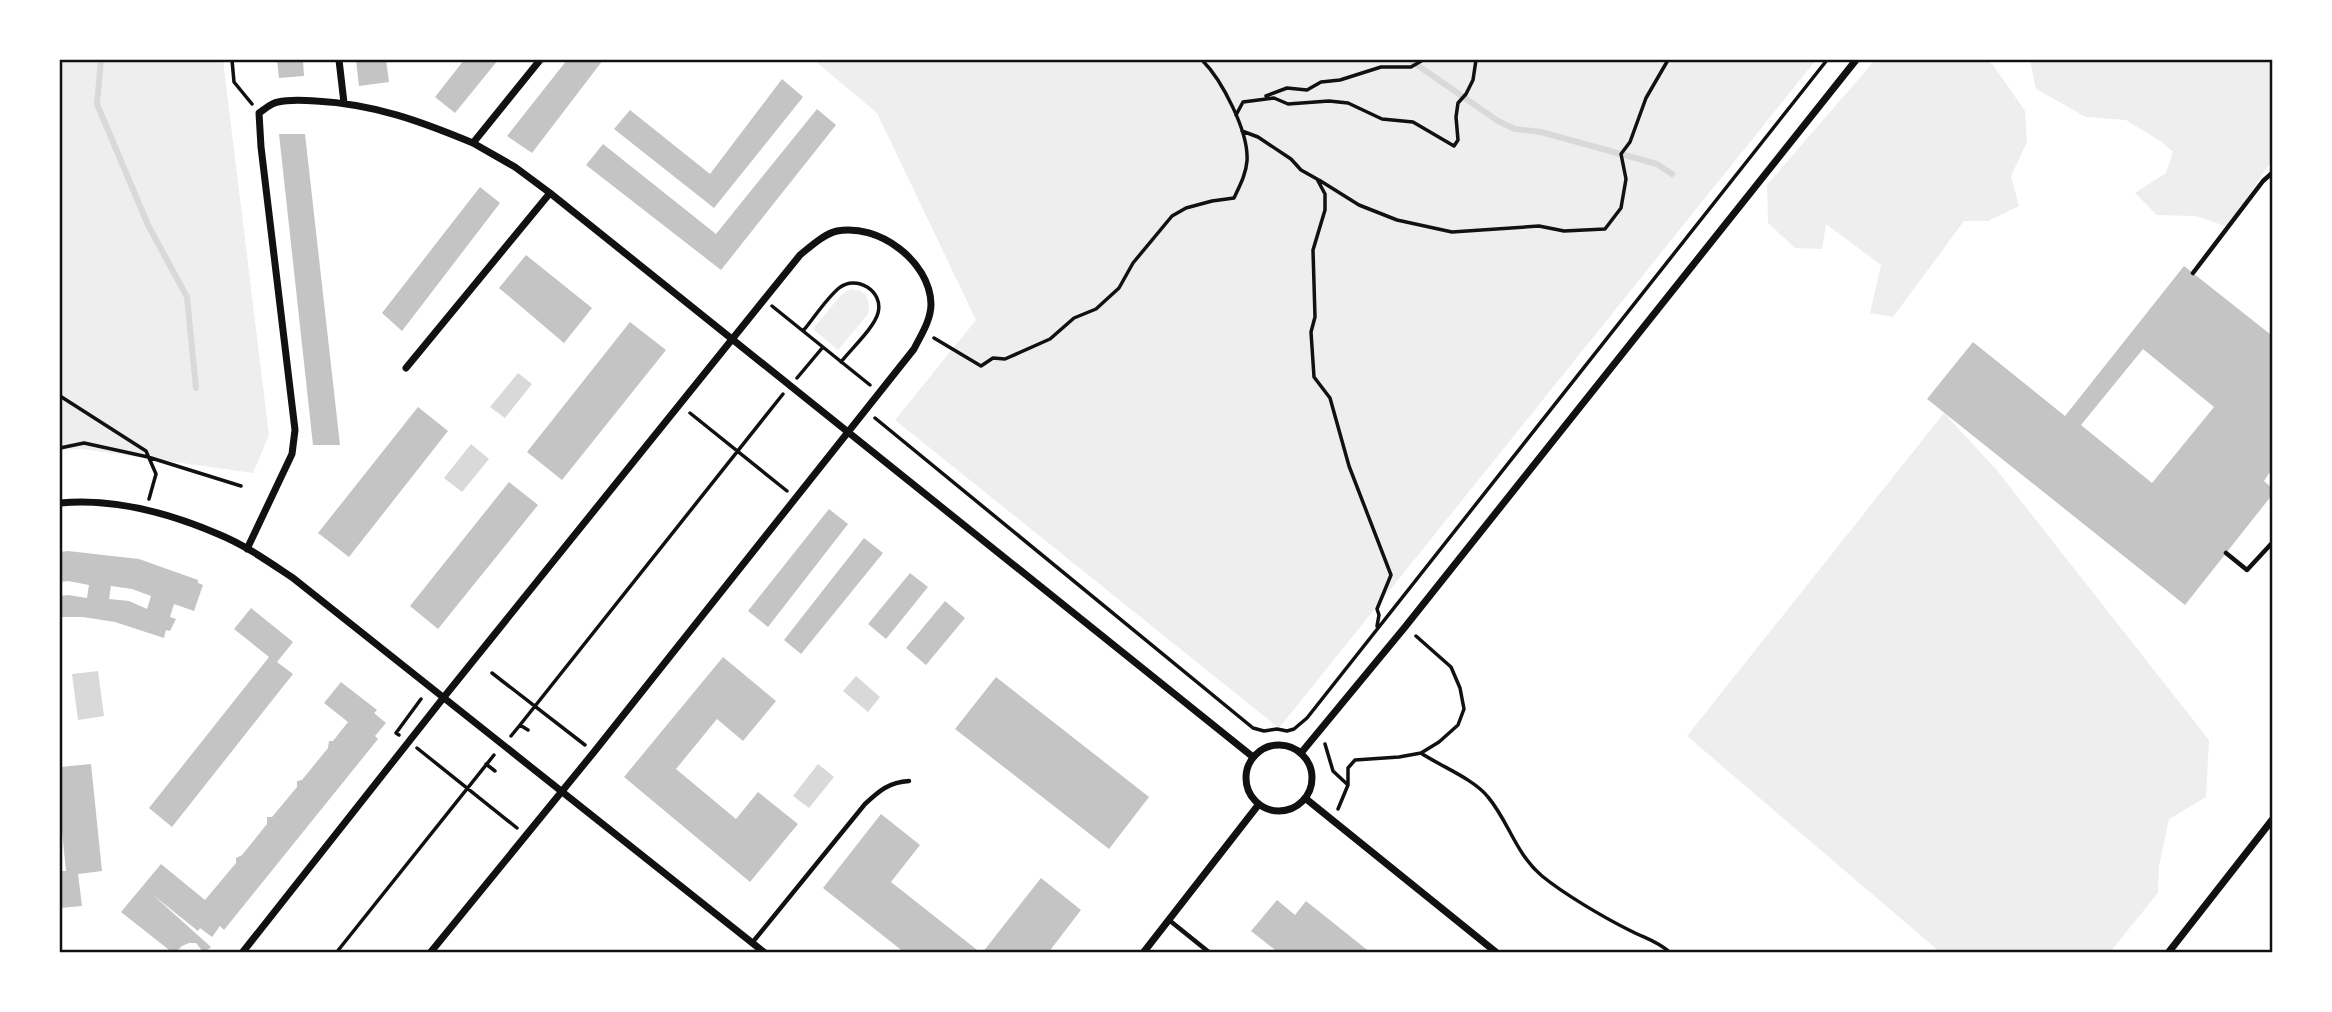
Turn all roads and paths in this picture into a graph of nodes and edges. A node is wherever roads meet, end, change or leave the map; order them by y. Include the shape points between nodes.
1 (232, 60) edge
2 (339, 60) edge
3 (540, 60) edge
4 (1202, 60) edge
5 (1423, 60) edge
6 (1476, 60) edge
7 (1668, 60) edge
8 (1827, 60) edge
9 (1856, 60) edge
10 (1261, 98) junction
11 (344, 103) junction
12 (259, 113) junction
13 (1236, 115) junction
14 (1242, 131) junction
15 (473, 143) junction
16 (2273, 173) edge
17 (1317, 179) junction
18 (551, 193) junction
19 (2193, 273) dead end
20 (765, 301) junction
21 (803, 331) junction
22 (922, 332) junction
23 (732, 340) junction
24 (822, 347) junction
25 (841, 362) junction
26 (406, 368) dead end
27 (791, 386) junction
28 (879, 393) junction
29 (60, 396) edge
30 (680, 405) junction
31 (869, 406) junction
32 (848, 433) junction
33 (60, 448) edge
34 (737, 451) junction
35 (148, 457) junction
36 (241, 486) dead end
37 (796, 498) junction
38 (60, 503) edge
39 (145, 511) junction
40 (2273, 543) edge
41 (247, 549) junction
42 (2226, 553) dead end
43 (1405, 627) junction
44 (1376, 630) junction
45 (492, 673) dead end
46 (443, 697) junction
47 (535, 706) junction
48 (434, 709) junction
49 (1307, 718) junction
50 (1321, 729) junction
51 (528, 730) dead end
52 (408, 741) junction
53 (594, 752) junction
54 (1301, 753) junction
55 (1421, 753) junction
56 (1253, 757) junction
57 (495, 771) dead end
58 (909, 780) dead end
59 (1348, 785) junction
60 (468, 789) junction
61 (561, 791) junction
62 (1305, 798) junction
63 (1259, 804) junction
64 (2273, 820) edge
65 (1333, 821) junction
66 (525, 835) junction
67 (1169, 920) junction
68 (752, 943) junction
69 (242, 953) edge
70 (335, 953) edge
71 (430, 953) edge
72 (765, 953) edge
73 (1143, 953) edge
74 (1210, 953) edge
75 (1497, 953) edge
76 (1671, 953) edge
77 (2168, 953) edge

1 - 12 path via 234,82
2 - 11 street
3 - 15 street
4 - 13 path via 1213,71
5 - 10 path via 1410,67 1381,67 1307,90 1287,88
6 - 10 path via 1473,80 1458,103 1454,146 1413,122 1382,119 1348,103 1288,104
7 - 17 path via 1621,154 1626,179 1622,208 1605,229 1539,226 1452,232 1375,212
8 - 44 path
9 - 43 street
10 - 13 path via 1243,102
11 - 12 street via 276,102
11 - 15 street via 386,110
12 - 41 street via 295,430 292,454
13 - 14 path
14 - 17 path via 1258,137
14 - 22 path via 1247,161 1234,198 1186,208 1172,216 1133,263 1119,288 1051,339 981,366
15 - 18 street
16 - 19 lane
17 - 44 path via 1325,202 1312,250 1314,377 1330,398 1349,466 1391,575 1377,609
18 - 23 street
18 - 26 street
20 - 21 path
20 - 22 street via 800,254 817,241 837,231 870,232 911,259 925,281 931,303
20 - 23 street
21 - 24 path
21 - 25 path via 840,288 850,283 872,290 878,312
22 - 28 street
23 - 27 street
23 - 30 street
24 - 25 path
24 - 27 path
25 - 28 path
27 - 32 street
27 - 34 path
28 - 31 street
29 - 35 path via 146,451
30 - 34 path
30 - 46 street
31 - 32 street
31 - 49 path via 882,426 1253,729 1287,731
32 - 37 street
32 - 56 street
33 - 35 path via 83,443
34 - 37 path
34 - 47 path
35 - 36 path
35 - 39 path via 156,474
37 - 53 street
38 - 39 street via 83,501
39 - 41 street via 218,534
40 - 42 lane via 2247,570
41 - 46 street via 293,578
43 - 50 street
43 - 55 path via 1451,667 1464,709 1458,725
44 - 49 path
45 - 47 path
46 - 48 street
46 - 61 street
47 - 51 path via 520,725
47 - 53 path
48 - 52 street
48 - 52 path via 421,698 396,733
49 - 50 path
50 - 54 street
50 - 59 path via 1333,771
52 - 60 path
52 - 69 street
53 - 61 street
54 - 56 street via 1276,745
54 - 62 street via 1312,782
55 - 59 path via 1356,760 1348,768
55 - 76 path via 1488,797 1515,844 1543,877
56 - 63 street via 1247,787
57 - 60 path via 486,764
58 - 68 lane via 887,785 865,804
59 - 65 path
60 - 66 path
60 - 70 path
61 - 66 street
61 - 68 street
62 - 63 street via 1284,811
62 - 65 street
63 - 67 street
64 - 77 street
65 - 75 street
66 - 71 street
67 - 73 street
67 - 74 lane
68 - 72 street

